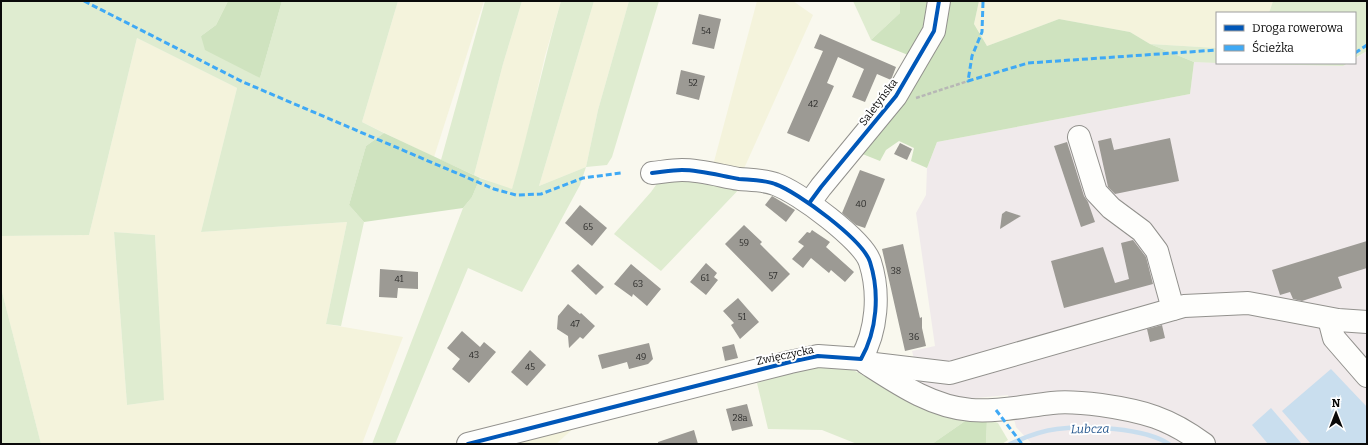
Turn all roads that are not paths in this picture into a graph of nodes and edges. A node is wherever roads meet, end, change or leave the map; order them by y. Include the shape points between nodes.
1 (939, 1) edge
2 (1079, 137) dead end
3 (652, 173) dead end
4 (810, 202) junction
5 (1173, 309) junction
6 (1330, 319) junction
7 (1367, 322) edge
8 (863, 361) junction
9 (1367, 376) edge
10 (468, 444) edge
11 (1204, 444) edge

1 - 4 street, Saletyńska via 934,31 896,96
2 - 5 street via 1096,192 1111,208 1142,231 1156,251
3 - 4 street via 683,170 775,183
4 - 8 street via 865,253 870,262 875,292 875,319
5 - 6 street, Zwięczycka via 1184,306 1248,303
5 - 8 street, Zwięczycka via 950,373
6 - 7 street, Zwięczycka
6 - 9 street via 1334,338
8 - 10 street, Zwięczycka via 818,356
8 - 11 street via 904,388 949,406 970,410 996,410 1054,402 1136,410 1164,419

